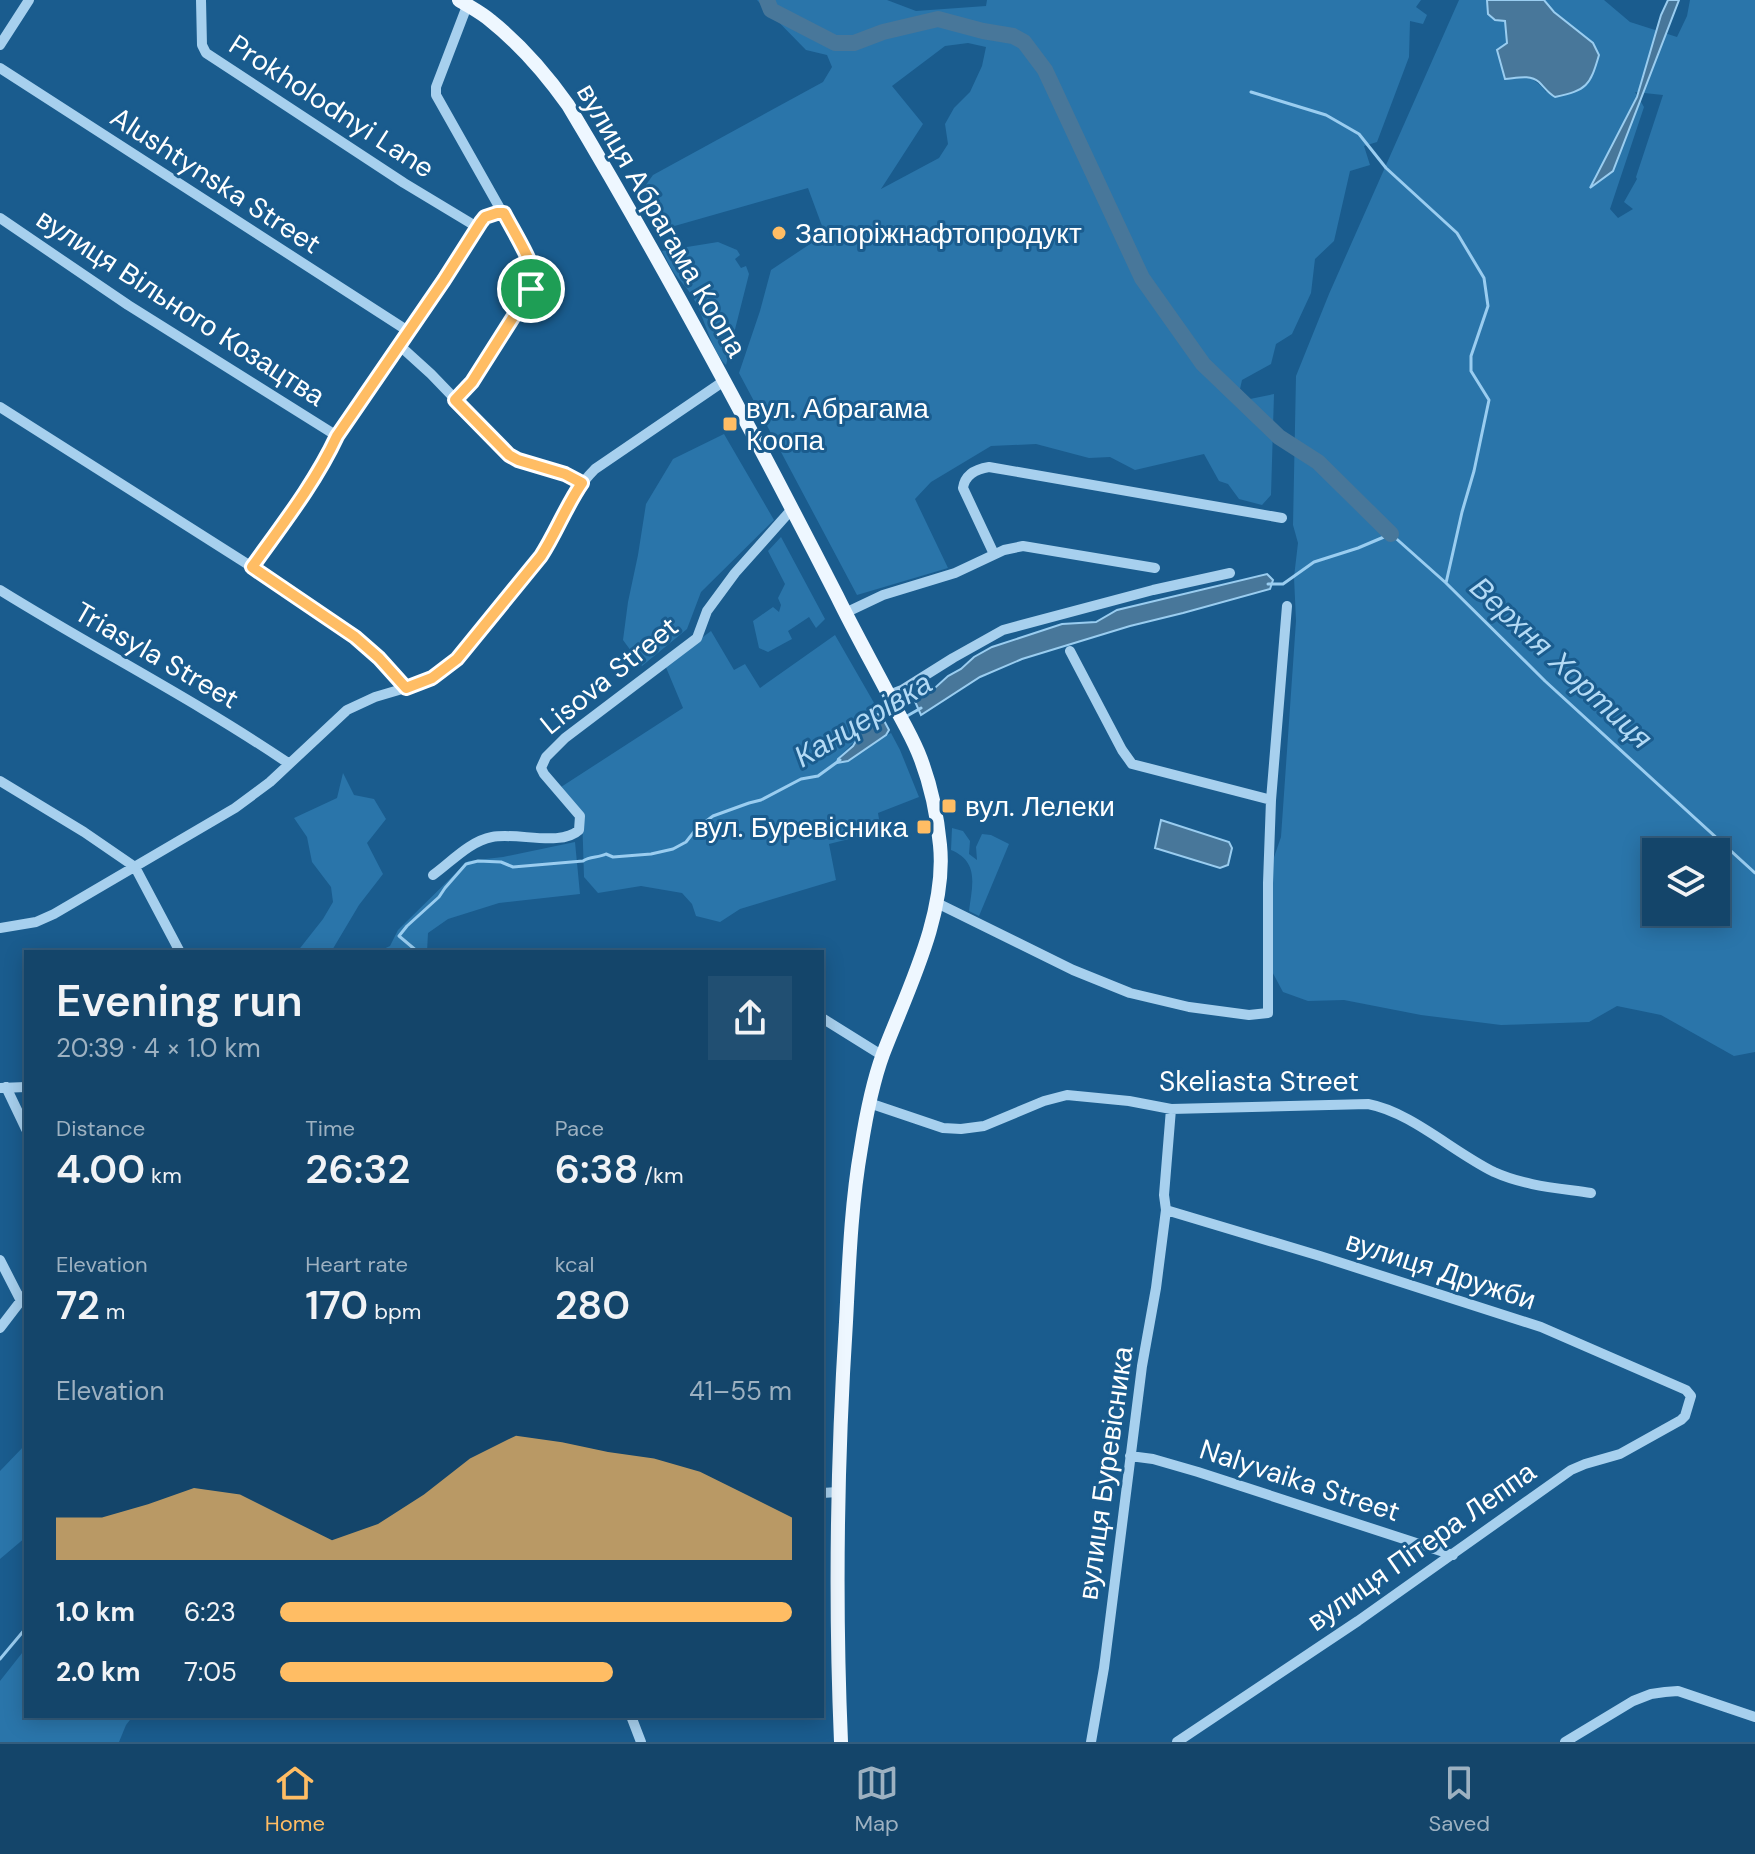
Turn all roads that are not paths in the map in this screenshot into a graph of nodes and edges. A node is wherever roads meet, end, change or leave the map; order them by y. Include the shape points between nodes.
1 (29, 0) edge
2 (201, 0) edge
3 (463, 3) edge
4 (0, 45) edge
5 (0, 68) edge
6 (504, 213) junction
7 (0, 218) edge
8 (477, 227) junction
9 (408, 331) junction
10 (399, 345) junction
11 (724, 381) junction
12 (455, 400) junction
13 (0, 407) edge
14 (337, 436) junction
15 (582, 483) junction
16 (792, 509) junction
17 (1282, 518) dead end
18 (994, 554) junction
19 (252, 567) junction
20 (1155, 568) dead end
21 (1230, 573) dead end
22 (0, 590) edge
23 (1287, 606) dead end
24 (845, 613) junction
25 (1070, 651) dead end
26 (406, 688) junction
27 (889, 695) junction
28 (288, 763) junction
29 (0, 781) edge
30 (1271, 800) junction
31 (135, 867) junction
32 (433, 875) dead end
33 (937, 903) junction
34 (0, 928) edge
35 (179, 950) edge
36 (824, 1019) edge
37 (883, 1056) junction
38 (24, 1087) edge
39 (3, 1088) edge
40 (869, 1103) junction
41 (1171, 1109) junction
42 (24, 1125) edge
43 (1591, 1193) dead end
44 (1166, 1210) junction
45 (0, 1260) edge
46 (24, 1298) edge
47 (0, 1328) edge
48 (1691, 1398) joint
49 (1130, 1456) junction
50 (838, 1492) junction
51 (824, 1493) edge
52 (1453, 1555) junction
53 (1755, 1717) edge
54 (632, 1718) edge
55 (641, 1742) edge
56 (841, 1742) edge
57 (1091, 1742) edge
58 (1177, 1742) edge
59 (1565, 1742) edge

1 - 4 street
2 - 8 street, Prokholodnyi Lane via 206,53
3 - 6 street via 436,95
3 - 11 main road, вулиця Абрагама Коопа via 521,48 568,105
5 - 9 street, Alushtynska Street
6 - 8 street via 485,217
6 - 12 street via 532,269 533,283 472,382
7 - 14 street, вулиця Вільного Козацтва
8 - 9 street
9 - 10 street
10 - 12 street
10 - 14 street
11 - 15 street
11 - 16 main road, вулиця Абрагама Коопа
12 - 15 street via 509,455
13 - 19 street
14 - 19 street
15 - 26 street via 541,556 457,659 432,678
16 - 24 main road, вулиця Абрагама Коопа
16 - 32 street, Lisova Street via 707,611 697,638 546,757 541,768 580,816 579,830 567,838 491,837
17 - 18 street via 989,467 974,471 963,488
18 - 20 street via 1023,546
18 - 24 street
19 - 26 street via 355,637
21 - 27 street via 1003,630
22 - 28 street, Triasyla Street
23 - 30 street
24 - 27 main road, вулиця Абрагама Коопа
25 - 30 street via 1132,764
26 - 28 street via 347,710
27 - 33 main road, вулиця Абрагама Коопа via 917,750 934,803 941,848
28 - 31 street via 224,816
29 - 31 street
30 - 33 street via 1268,1013 1189,1007 1130,993
31 - 34 street via 45,918
31 - 35 street
33 - 37 main road, вулиця Абрагама Коопа
36 - 37 street
37 - 40 main road, вулиця Абрагама Коопа
38 - 39 street
39 - 42 street
40 - 41 street, Skeliasta Street via 961,1129 984,1126 1067,1095
40 - 50 main road, вулиця Абрагама Коопа via 852,1220
41 - 43 street, Skeliasta Street via 1378,1106 1516,1181
41 - 44 street, вулиця Буревісника
44 - 48 street, вулиця Дружби via 1541,1327 1686,1390
44 - 49 street, вулиця Буревісника
45 - 46 street
46 - 47 street
48 - 52 street, вулиця Пітера Леппа via 1681,1420 1620,1454 1578,1467
49 - 52 street, Nalyvaika Street via 1198,1472
49 - 57 street, вулиця Буревісника
50 - 51 street
50 - 56 main road, вулиця Абрагама Коопа
52 - 58 street, вулиця Пітера Леппа
53 - 59 street via 1678,1691 1651,1694
54 - 55 street

